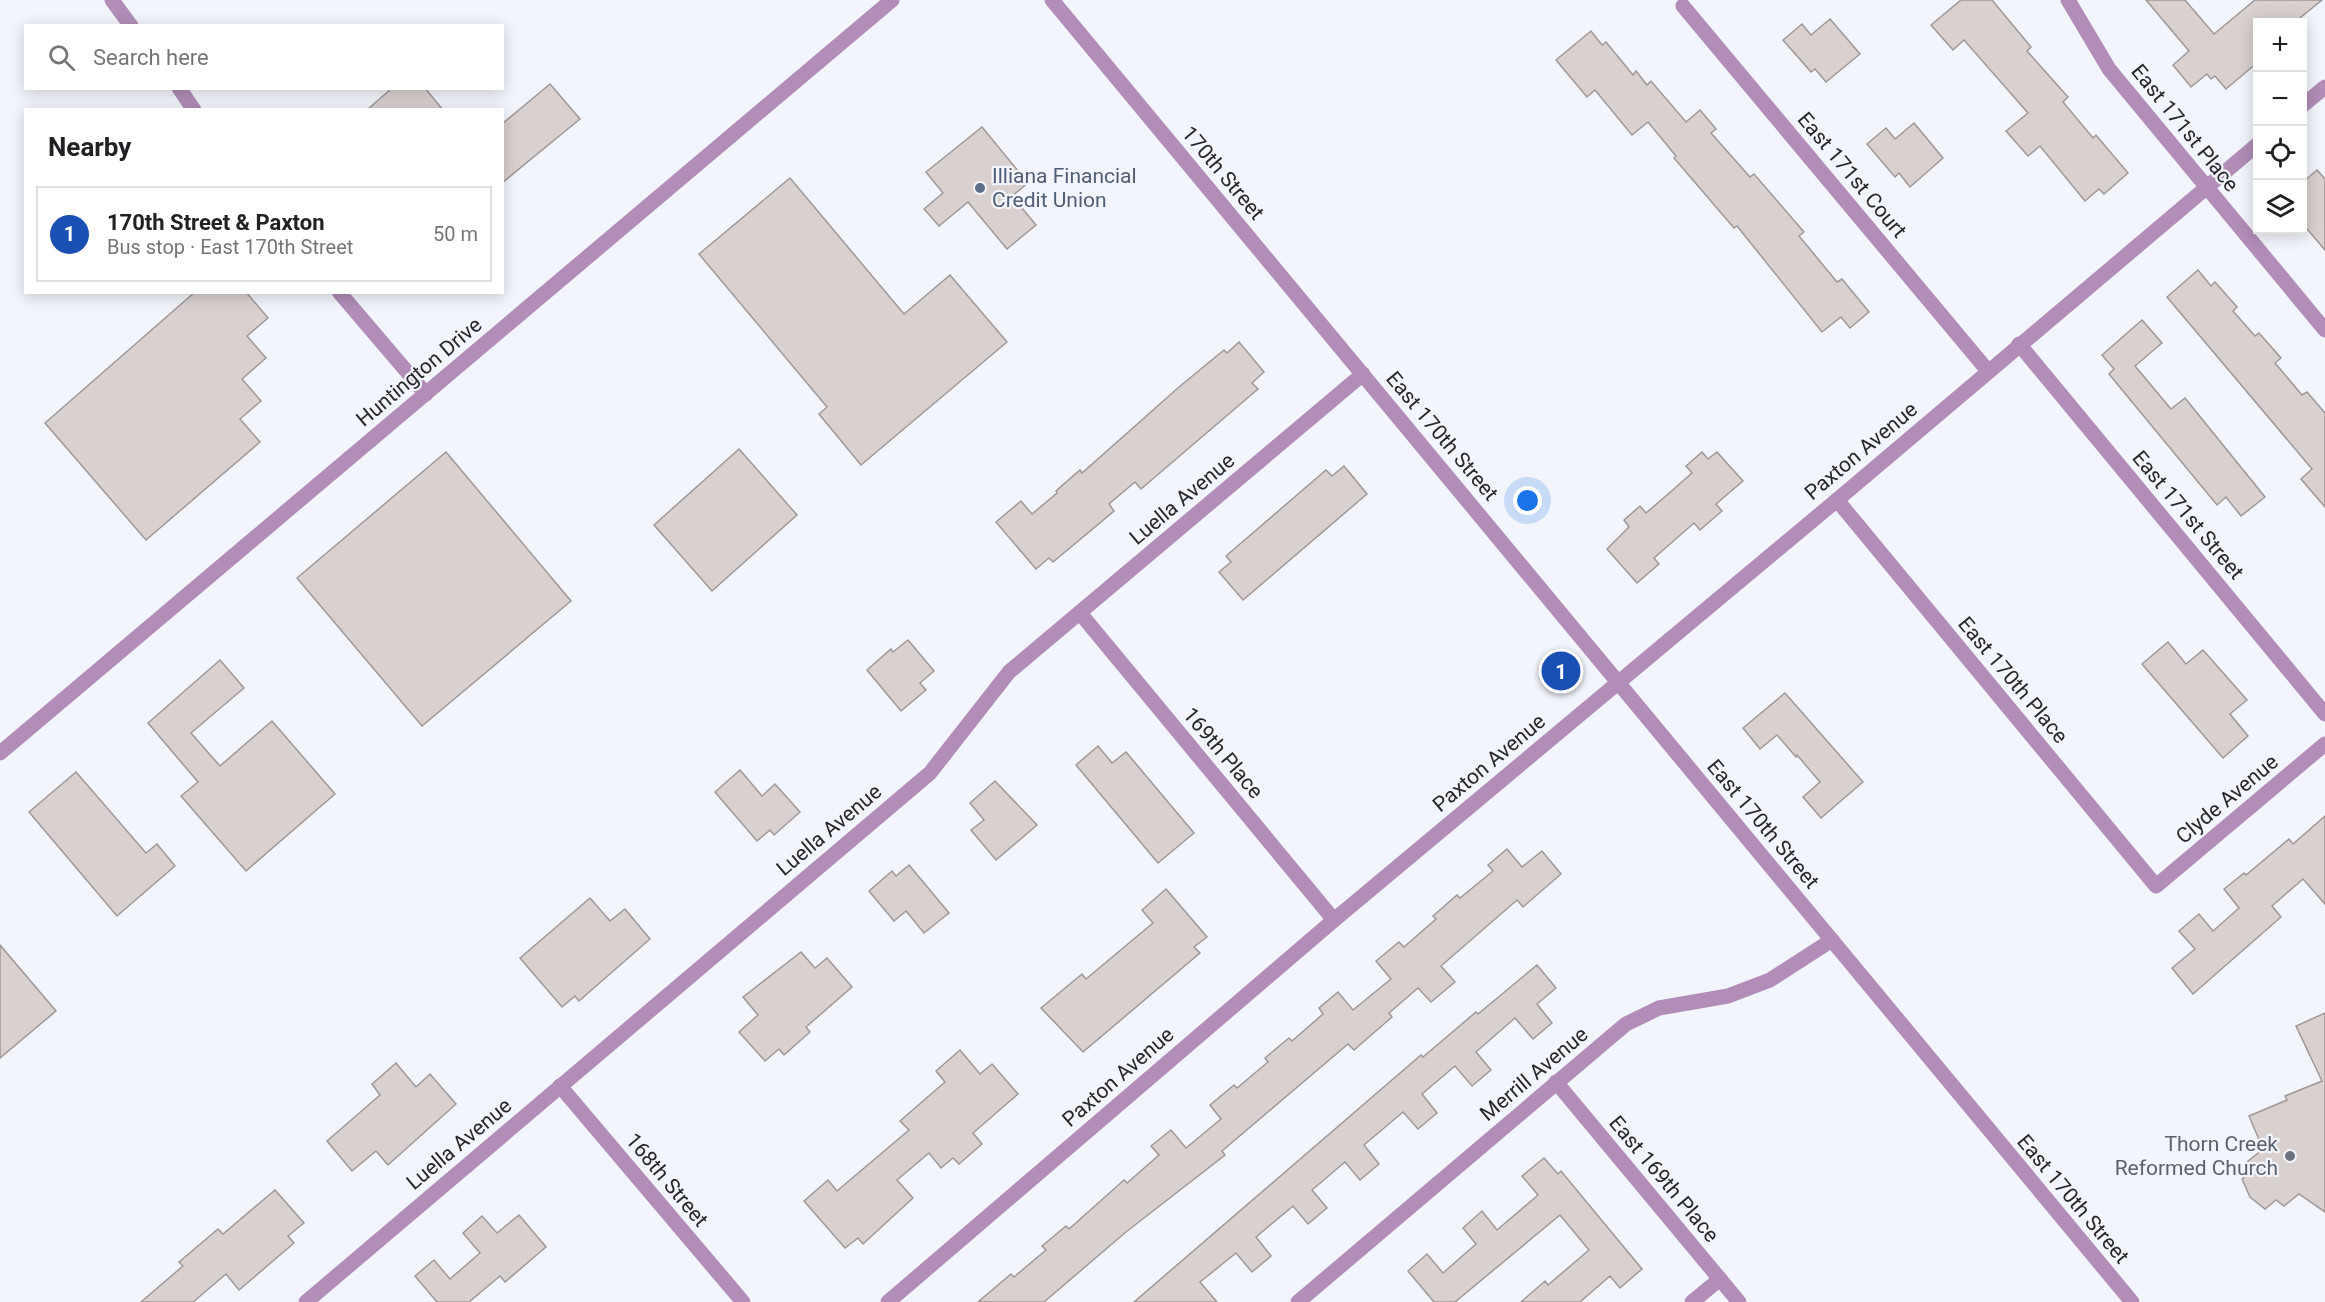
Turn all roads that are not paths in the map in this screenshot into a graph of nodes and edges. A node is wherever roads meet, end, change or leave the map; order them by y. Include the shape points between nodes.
1 (112, 0) edge
2 (892, 0) edge
3 (1052, 0) edge
4 (2068, 0) edge
5 (1683, 6) dead end
6 (130, 24) edge
7 (2325, 87) edge
8 (180, 90) edge
9 (2307, 102) edge
10 (193, 108) edge
11 (2253, 148) edge
12 (2206, 187) junction
13 (341, 294) edge
14 (2325, 330) edge
15 (2019, 344) junction
16 (1988, 370) junction
17 (1363, 374) junction
18 (426, 394) junction
19 (1837, 500) junction
20 (1080, 613) junction
21 (1618, 682) junction
22 (2325, 714) edge
23 (2325, 744) edge
24 (0, 753) edge
25 (2156, 886) joint
26 (1334, 920) junction
27 (1832, 940) junction
28 (1556, 1082) junction
29 (560, 1086) junction
30 (1720, 1279) junction
31 (306, 1302) edge
32 (743, 1302) edge
33 (888, 1302) edge
34 (1298, 1302) edge
35 (1692, 1302) edge
36 (1739, 1302) edge
37 (2132, 1302) edge

1 - 6 street
2 - 18 street, Huntington Drive
3 - 17 street, 170th Street
4 - 12 street, East 171st Place via 2109,69
5 - 16 street, East 171st Court
7 - 9 street
8 - 10 street
11 - 12 street, Paxton Avenue
12 - 14 street, East 171st Place
12 - 15 street, Paxton Avenue
13 - 18 street
15 - 16 street, Paxton Avenue
15 - 22 street, East 171st Street
16 - 19 street, Paxton Avenue
17 - 20 street, Luella Avenue
17 - 21 street, East 170th Street
18 - 24 street, Huntington Drive
19 - 21 street, Paxton Avenue
19 - 25 street, East 170th Place
20 - 26 street, 169th Place
20 - 29 street, Luella Avenue via 1009,672 930,773
21 - 26 street, Paxton Avenue
21 - 27 street, East 170th Street
23 - 25 street, Clyde Avenue
26 - 33 street, Paxton Avenue
27 - 28 street, Merrill Avenue via 1770,980 1728,996 1659,1008 1626,1024
27 - 37 street, East 170th Street
28 - 30 street, East 169th Place
28 - 34 street, Merrill Avenue
29 - 31 street, Luella Avenue
29 - 32 street, 168th Street
30 - 35 street
30 - 36 street, East 169th Place

